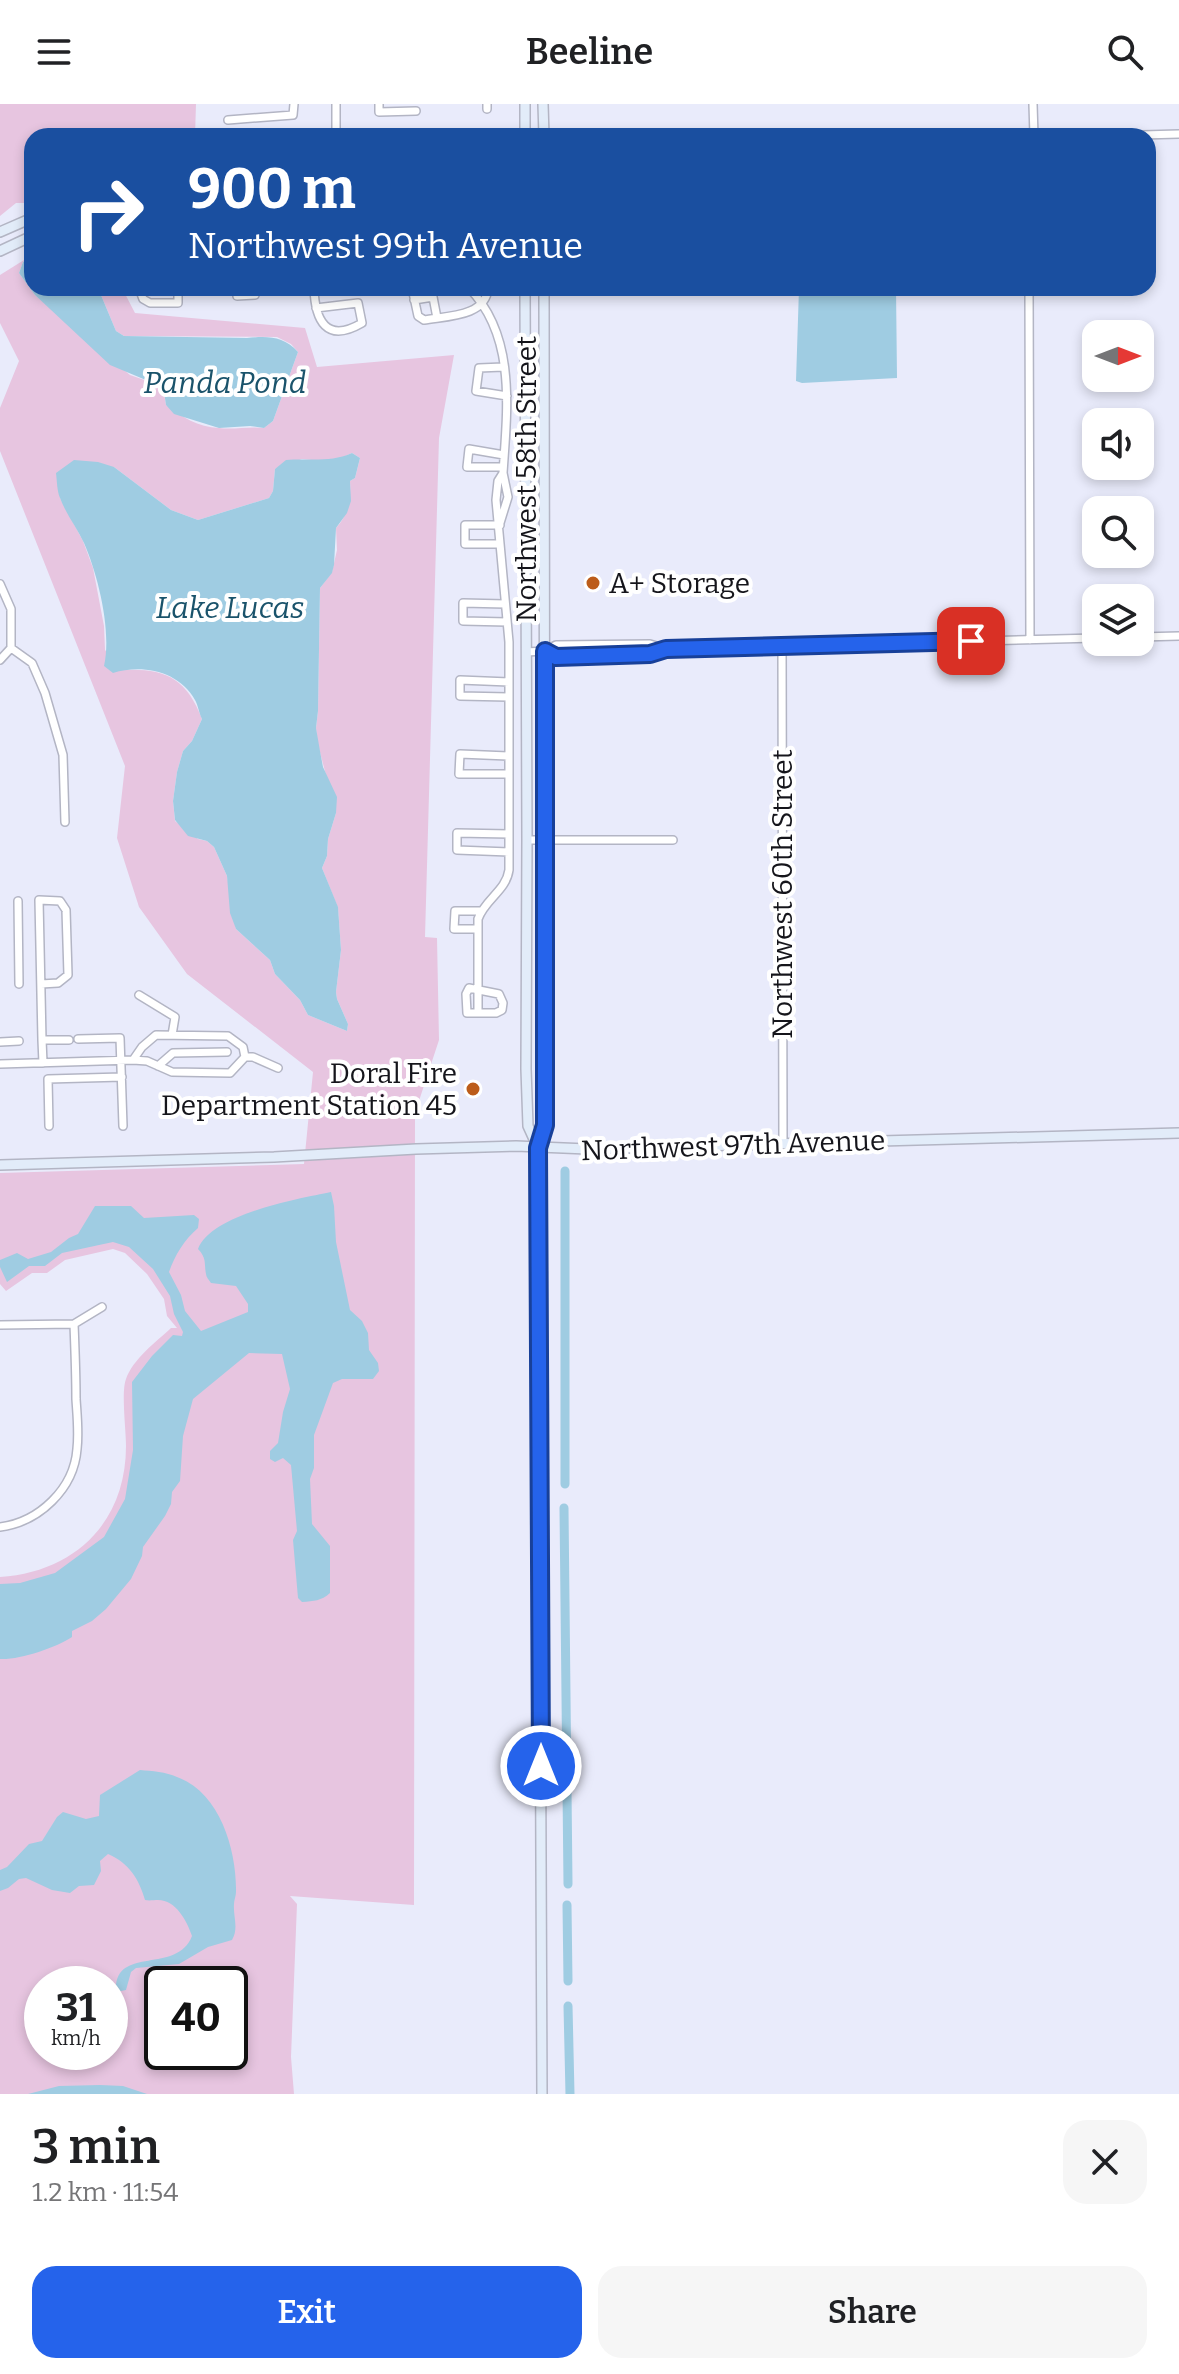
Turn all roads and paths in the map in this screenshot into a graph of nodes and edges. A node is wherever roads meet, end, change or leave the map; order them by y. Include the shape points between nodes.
1 (294, 104) edge
2 (336, 104) edge
3 (379, 104) edge
4 (525, 104) edge
5 (543, 104) edge
6 (1033, 104) edge
7 (416, 111) dead end
8 (228, 120) dead end
9 (336, 128) edge
10 (525, 128) edge
11 (544, 128) edge
12 (1034, 128) edge
13 (1179, 134) edge
14 (1156, 135) edge
15 (24, 222) edge
16 (0, 232) edge
17 (24, 240) edge
18 (0, 251) edge
19 (143, 296) edge
20 (178, 296) edge
21 (315, 296) edge
22 (413, 296) edge
23 (476, 296) edge
24 (487, 296) edge
25 (525, 296) edge
26 (544, 296) edge
27 (1029, 296) edge
28 (414, 300) junction
29 (482, 303) junction
30 (316, 308) junction
31 (437, 318) junction
32 (503, 367) junction
33 (507, 396) junction
34 (504, 455) junction
35 (503, 470) junction
36 (500, 525) junction
37 (500, 544) junction
38 (0, 584) edge
39 (505, 604) junction
40 (507, 622) junction
41 (1179, 636) edge
42 (1154, 637) edge
43 (1082, 638) edge
44 (1030, 640) junction
45 (782, 646) junction
46 (11, 648) junction
47 (545, 651) junction
48 (526, 652) junction
49 (0, 660) edge
50 (509, 682) junction
51 (508, 697) junction
52 (508, 756) junction
53 (509, 774) junction
54 (65, 822) dead end
55 (509, 834) junction
56 (527, 840) junction
57 (545, 840) junction
58 (673, 840) dead end
59 (509, 852) junction
60 (18, 901) dead end
61 (481, 911) junction
62 (478, 929) junction
63 (19, 984) dead end
64 (41, 984) junction
65 (478, 990) junction
66 (139, 995) dead end
67 (172, 1035) junction
68 (42, 1040) junction
69 (19, 1041) dead end
70 (0, 1042) edge
71 (227, 1052) dead end
72 (245, 1057) junction
73 (133, 1060) junction
74 (122, 1061) junction
75 (43, 1063) junction
76 (0, 1064) edge
77 (158, 1066) junction
78 (278, 1068) dead end
79 (122, 1077) junction
80 (49, 1126) dead end
81 (123, 1126) dead end
82 (1179, 1133) edge
83 (783, 1143) junction
84 (538, 1148) junction
85 (0, 1165) edge
86 (102, 1307) dead end
87 (74, 1324) junction
88 (0, 1325) edge
89 (0, 1527) edge
90 (542, 2094) edge

1 - 8 street via 293,115
2 - 9 street
3 - 7 street via 379,112
4 - 10 street
5 - 11 street
6 - 12 street
13 - 14 street
15 - 16 street
17 - 18 street
19 - 20 street via 146,301 178,303
21 - 30 street
22 - 28 street
23 - 29 street
24 - 29 street
25 - 48 street, Northwest 58th Street
26 - 47 street, Northwest 58th Street
27 - 44 street
28 - 31 street via 420,319
28 - 31 street via 433,297
29 - 31 street
29 - 32 street via 495,326
30 - 30 street via 320,322 330,328 362,323 358,303
32 - 33 street
32 - 33 street via 479,368 476,391
33 - 34 street
34 - 35 street
34 - 35 street via 469,449 467,454 467,467
35 - 36 street via 507,502
36 - 37 street
36 - 37 street via 465,525 465,544
37 - 39 street
38 - 46 street via 11,609
39 - 40 street
39 - 40 street via 463,603 463,621
40 - 50 street
41 - 42 street
43 - 44 street
44 - 45 street
45 - 47 street via 556,645
45 - 83 street, Northwest 60th Street
46 - 49 street
46 - 54 street via 32,663 45,693 63,755
47 - 48 street
47 - 57 street, Northwest 58th Street
48 - 56 street, Northwest 58th Street
50 - 51 street
50 - 51 street via 460,680 460,696
51 - 52 street
52 - 53 street
52 - 53 street via 460,754 459,774
53 - 55 street
55 - 59 street
55 - 59 street via 457,833 457,850
56 - 57 street
56 - 84 street, Northwest 58th Street via 526,1094 528,1126
57 - 58 street
57 - 84 street, Northwest 58th Street via 545,1125
59 - 61 street via 506,883
60 - 63 street
61 - 62 street
61 - 62 street via 455,911 454,929
62 - 65 street
64 - 64 street via 39,900 60,901 66,910 68,975 58,983
64 - 68 street
65 - 65 street via 467,989 467,1013 502,1010 499,994
66 - 67 street via 175,1017
67 - 72 street via 228,1036 243,1047
67 - 73 street via 156,1035
68 - 74 street via 120,1038
68 - 75 street
69 - 70 street
71 - 77 street via 173,1053
72 - 77 street via 230,1073 172,1072
72 - 78 street
73 - 74 street
73 - 77 street
74 - 75 street
74 - 79 street
75 - 76 street
79 - 80 street via 48,1079
79 - 81 street
82 - 83 street, Northwest 97th Avenue
83 - 84 street, Northwest 97th Avenue
84 - 85 street, Northwest 97th Avenue
84 - 90 street, Northwest 58th Street
86 - 87 street
87 - 88 street
87 - 89 street via 77,1451 71,1473 44,1509

